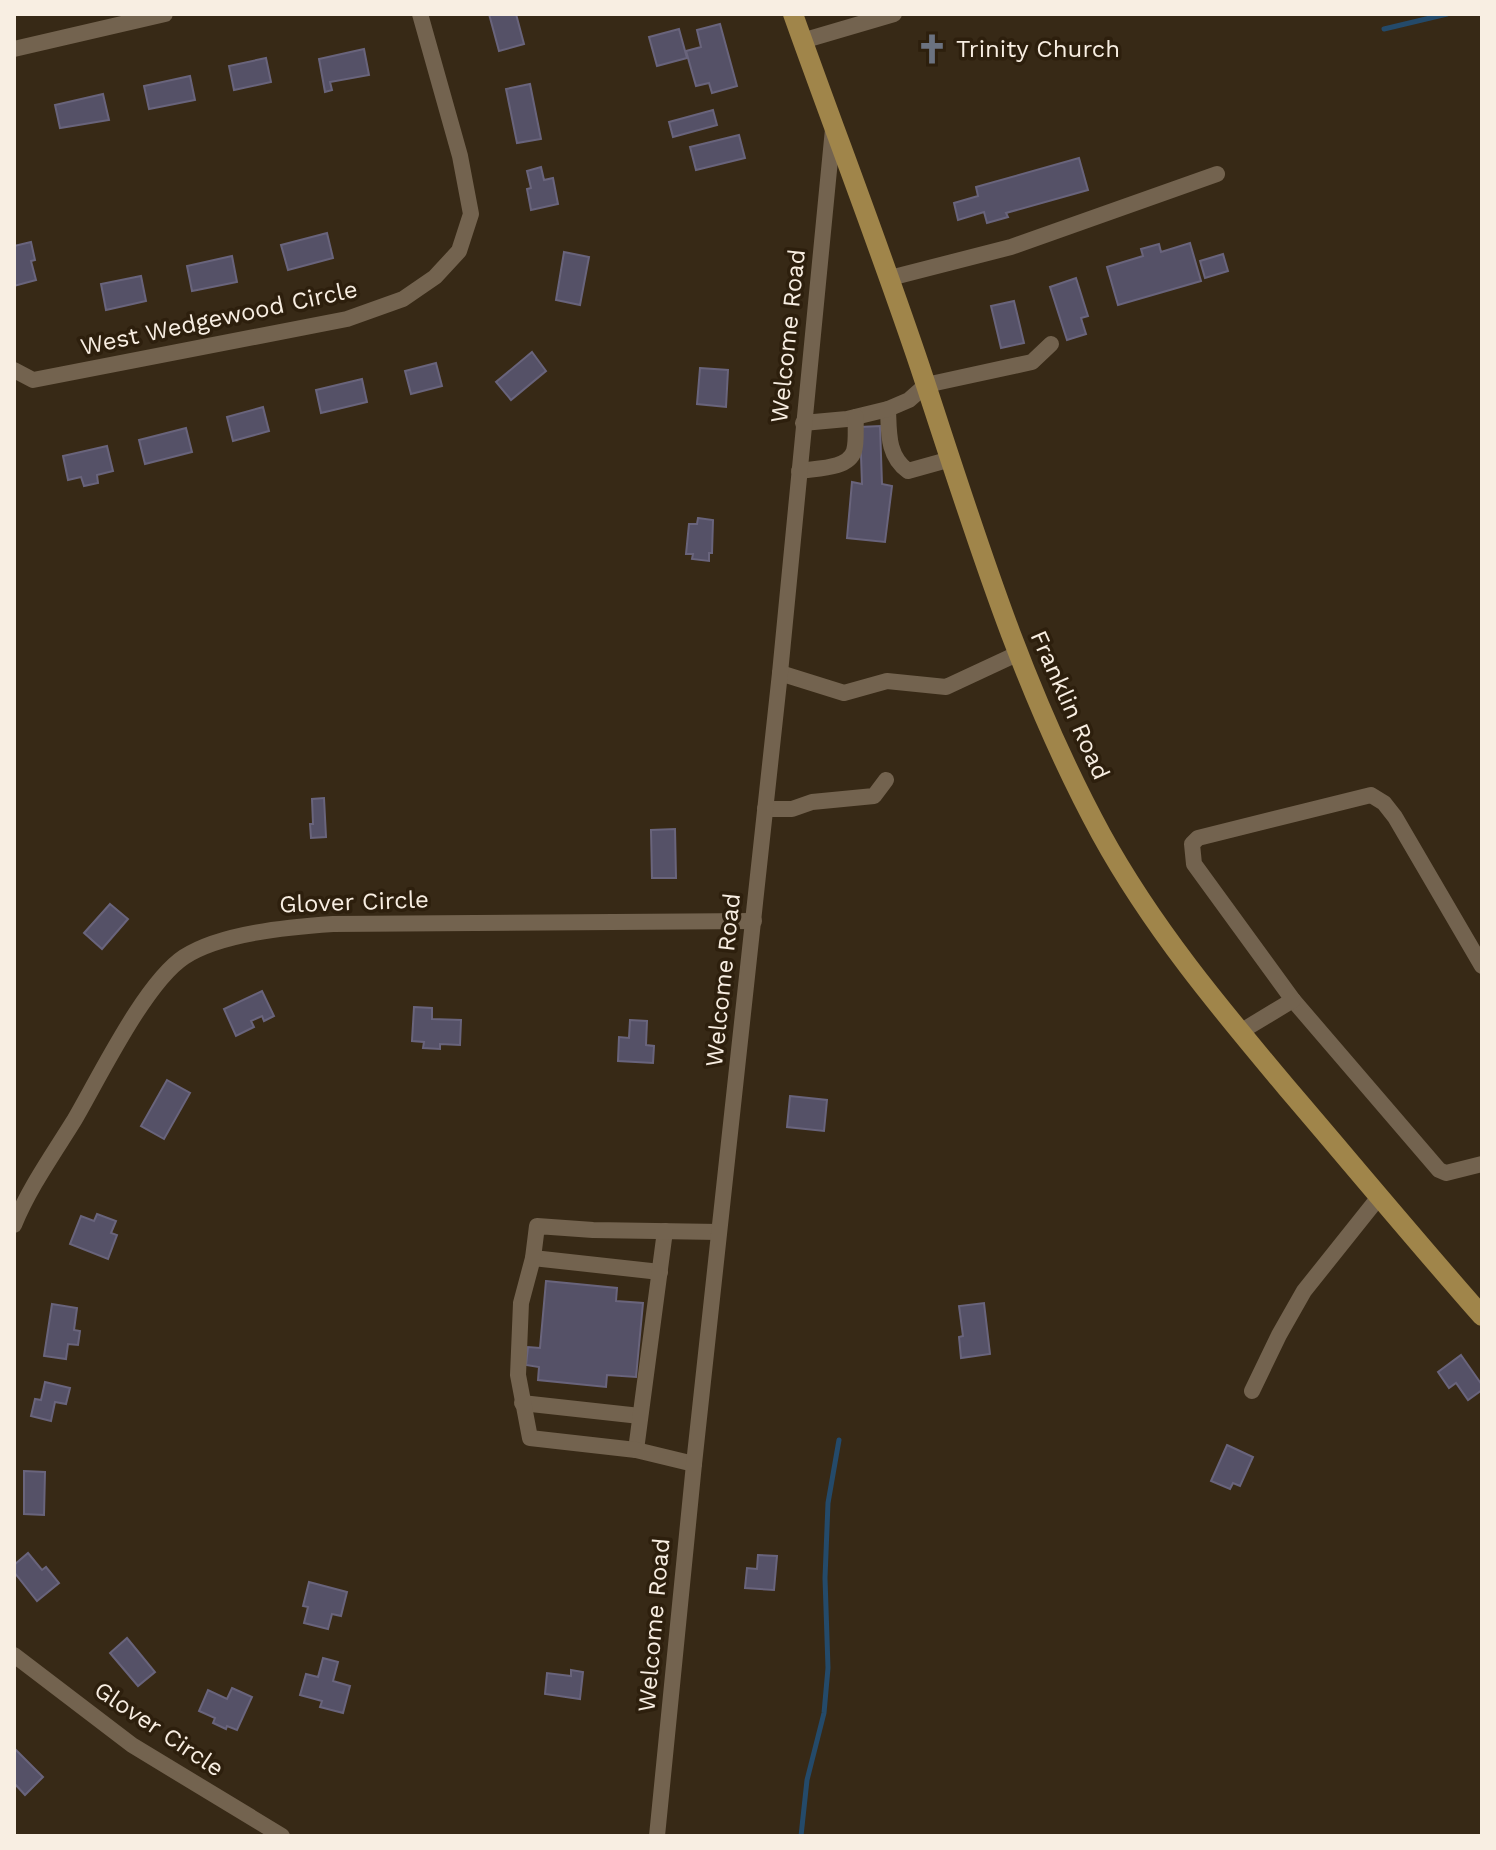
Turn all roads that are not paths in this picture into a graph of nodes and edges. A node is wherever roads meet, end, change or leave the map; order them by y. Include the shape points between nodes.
1 (165, 14) edge
2 (420, 14) edge
3 (793, 14) edge
4 (894, 14) edge
5 (802, 41) junction
6 (14, 49) edge
7 (833, 129) junction
8 (1217, 174) dead end
9 (890, 278) junction
10 (1051, 344) dead end
11 (14, 370) edge
12 (926, 385) junction
13 (888, 409) junction
14 (856, 417) junction
15 (803, 423) junction
16 (951, 459) junction
17 (799, 471) junction
18 (1017, 654) junction
19 (780, 673) junction
20 (886, 780) dead end
21 (765, 809) junction
22 (754, 921) junction
23 (1482, 966) edge
24 (1293, 1000) junction
25 (1240, 1032) junction
26 (1482, 1164) edge
27 (1379, 1197) junction
28 (14, 1225) edge
29 (665, 1231) junction
30 (719, 1232) junction
31 (533, 1258) junction
32 (660, 1272) junction
33 (1482, 1316) edge
34 (1252, 1391) dead end
35 (522, 1403) junction
36 (640, 1416) junction
37 (636, 1450) junction
38 (694, 1464) junction
39 (14, 1655) edge
40 (282, 1836) edge
41 (657, 1836) edge

1 - 6 street
2 - 11 street, West Wedgewood Circle via 471,214 459,251 435,277 403,299 347,319 33,380
3 - 5 main road, Franklin Road
4 - 5 street
5 - 7 main road, Franklin Road
7 - 9 main road, Franklin Road
7 - 15 street, Welcome Road
8 - 9 street via 1011,247
9 - 12 main road, Franklin Road
10 - 12 street via 1032,362
12 - 13 street
12 - 16 main road, Franklin Road
13 - 14 street
13 - 16 street via 898,464 908,471
14 - 15 street
14 - 17 street via 854,452 848,460
15 - 17 street, Welcome Road
16 - 18 main road, Franklin Road
17 - 19 street, Welcome Road
18 - 19 street via 946,687 887,681 844,693
18 - 25 main road, Franklin Road via 1102,836 1162,933
19 - 21 street, Welcome Road
20 - 21 street via 874,796
21 - 22 street, Welcome Road
22 - 28 street, Glover Circle via 333,924 270,928 209,946 184,957 159,980
22 - 30 street, Welcome Road
23 - 24 street via 1395,817 1371,795 1198,838 1192,844 1194,864
24 - 25 street
24 - 26 street via 1439,1170
25 - 27 main road, Franklin Road
27 - 33 main road, Franklin Road
27 - 34 street via 1304,1291
29 - 30 street
29 - 31 street via 537,1226
29 - 32 street
30 - 38 street, Welcome Road
31 - 32 street
31 - 35 street via 521,1303
32 - 36 street
35 - 36 street
35 - 37 street via 530,1438
36 - 37 street
37 - 38 street
38 - 41 street, Welcome Road
39 - 40 street, Glover Circle via 132,1745

